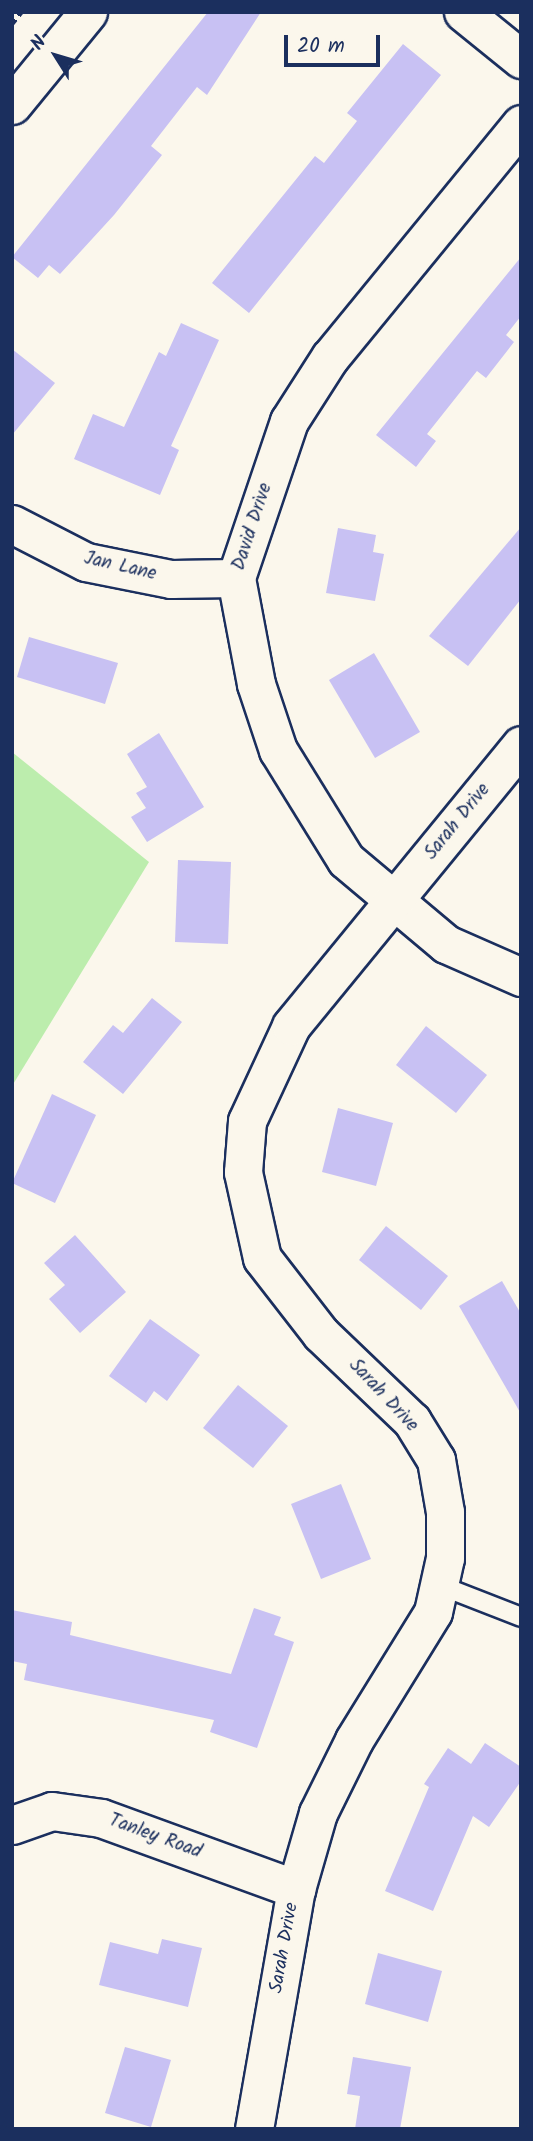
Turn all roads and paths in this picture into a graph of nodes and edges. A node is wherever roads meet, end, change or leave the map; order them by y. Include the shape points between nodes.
1 (21, 12) edge
2 (88, 12) edge
3 (463, 12) edge
4 (12, 23) edge
5 (521, 59) edge
6 (12, 105) edge
7 (521, 124) edge
8 (12, 524) edge
9 (236, 578) junction
10 (521, 745) edge
11 (392, 904) junction
12 (521, 977) edge
13 (439, 1585) junction
14 (521, 1617) edge
15 (12, 1825) edge
16 (296, 1889) junction
17 (254, 2129) edge

1 - 4 path
2 - 6 street
3 - 5 street
7 - 9 street, David Drive via 330,357 289,421
8 - 9 street, Jan Lane via 86,562 171,579
9 - 11 street, David Drive via 256,684 278,750 346,860
10 - 11 street, Sarah Drive
11 - 12 street, David Drive via 446,944
11 - 13 street, Sarah Drive via 291,1026 264,1071 247,1121 243,1172 262,1258 290,1299 412,1421 436,1460 445,1512
13 - 14 lane
13 - 16 street, Sarah Drive via 433,1612 354,1740 318,1813
15 - 16 street, Tanley Road via 52,1811 101,1818
16 - 17 street, Sarah Drive

